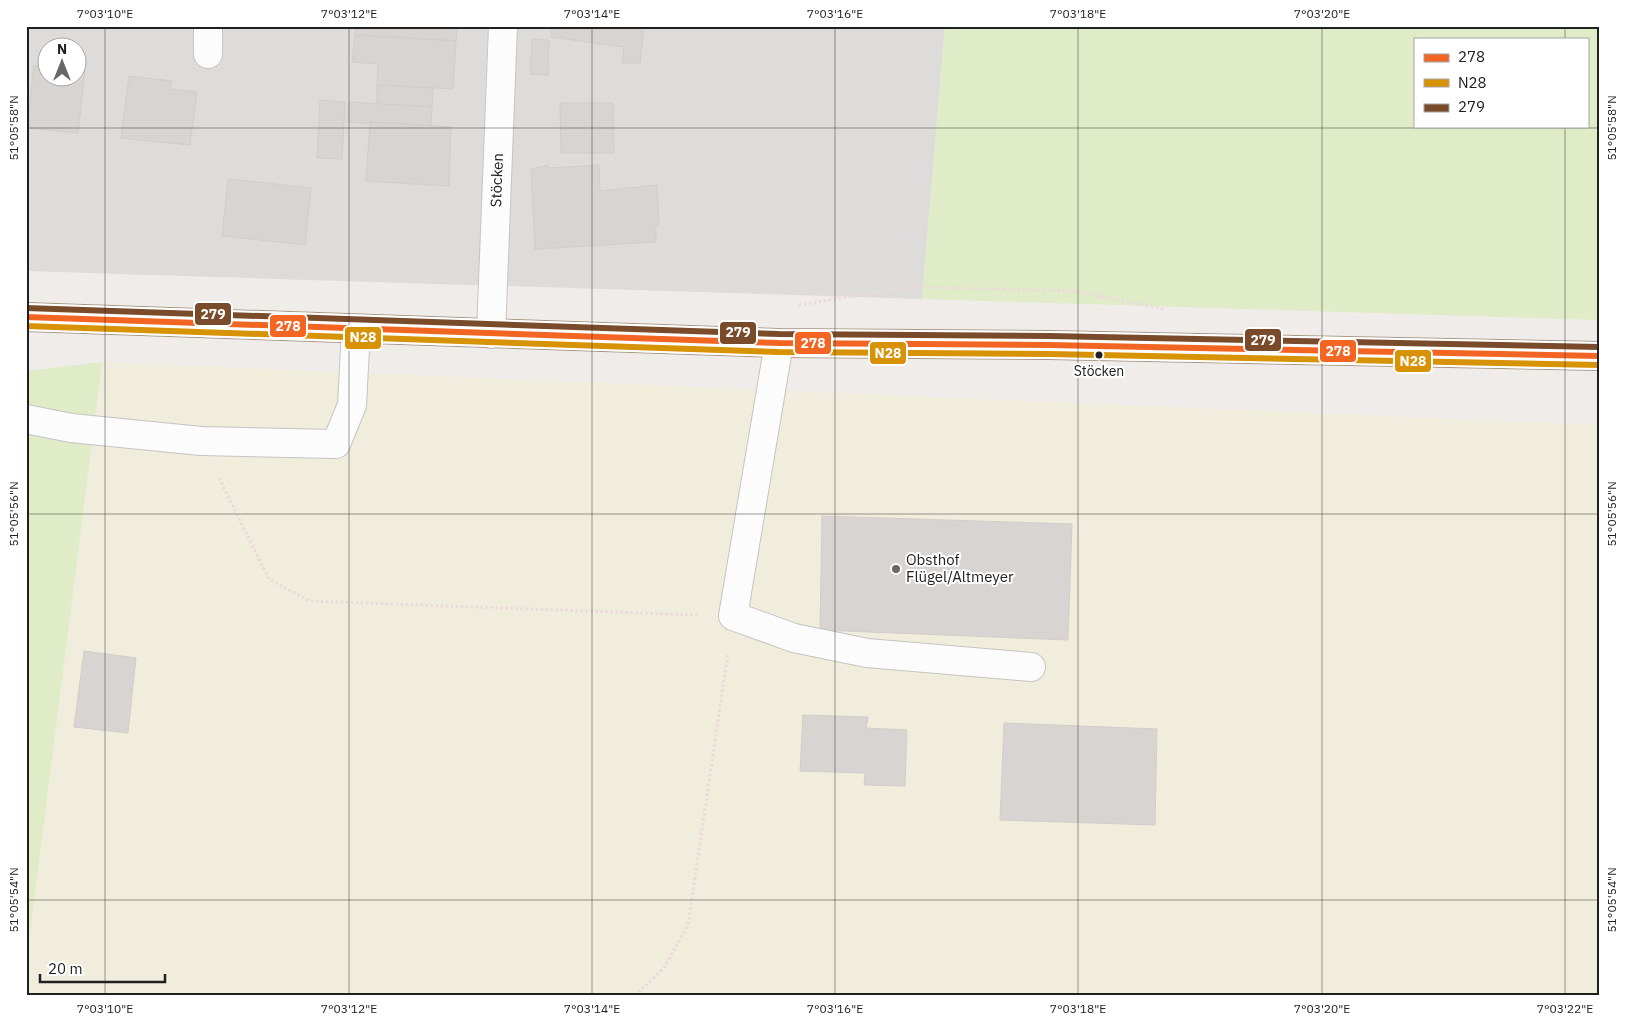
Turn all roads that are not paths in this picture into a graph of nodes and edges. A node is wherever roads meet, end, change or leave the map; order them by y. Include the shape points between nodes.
1 (208, 26) edge
2 (503, 26) edge
3 (208, 54) dead end
4 (26, 317) edge
5 (356, 329) junction
6 (491, 334) junction
7 (779, 343) junction
8 (1600, 356) edge
9 (26, 419) edge
10 (1031, 667) dead end

1 - 3 street
2 - 6 street, Stöcken
4 - 5 main road
5 - 6 main road
5 - 9 street via 352,405 336,444 201,441 70,428
6 - 7 main road
7 - 8 main road
7 - 10 street via 733,616 794,638 867,653

